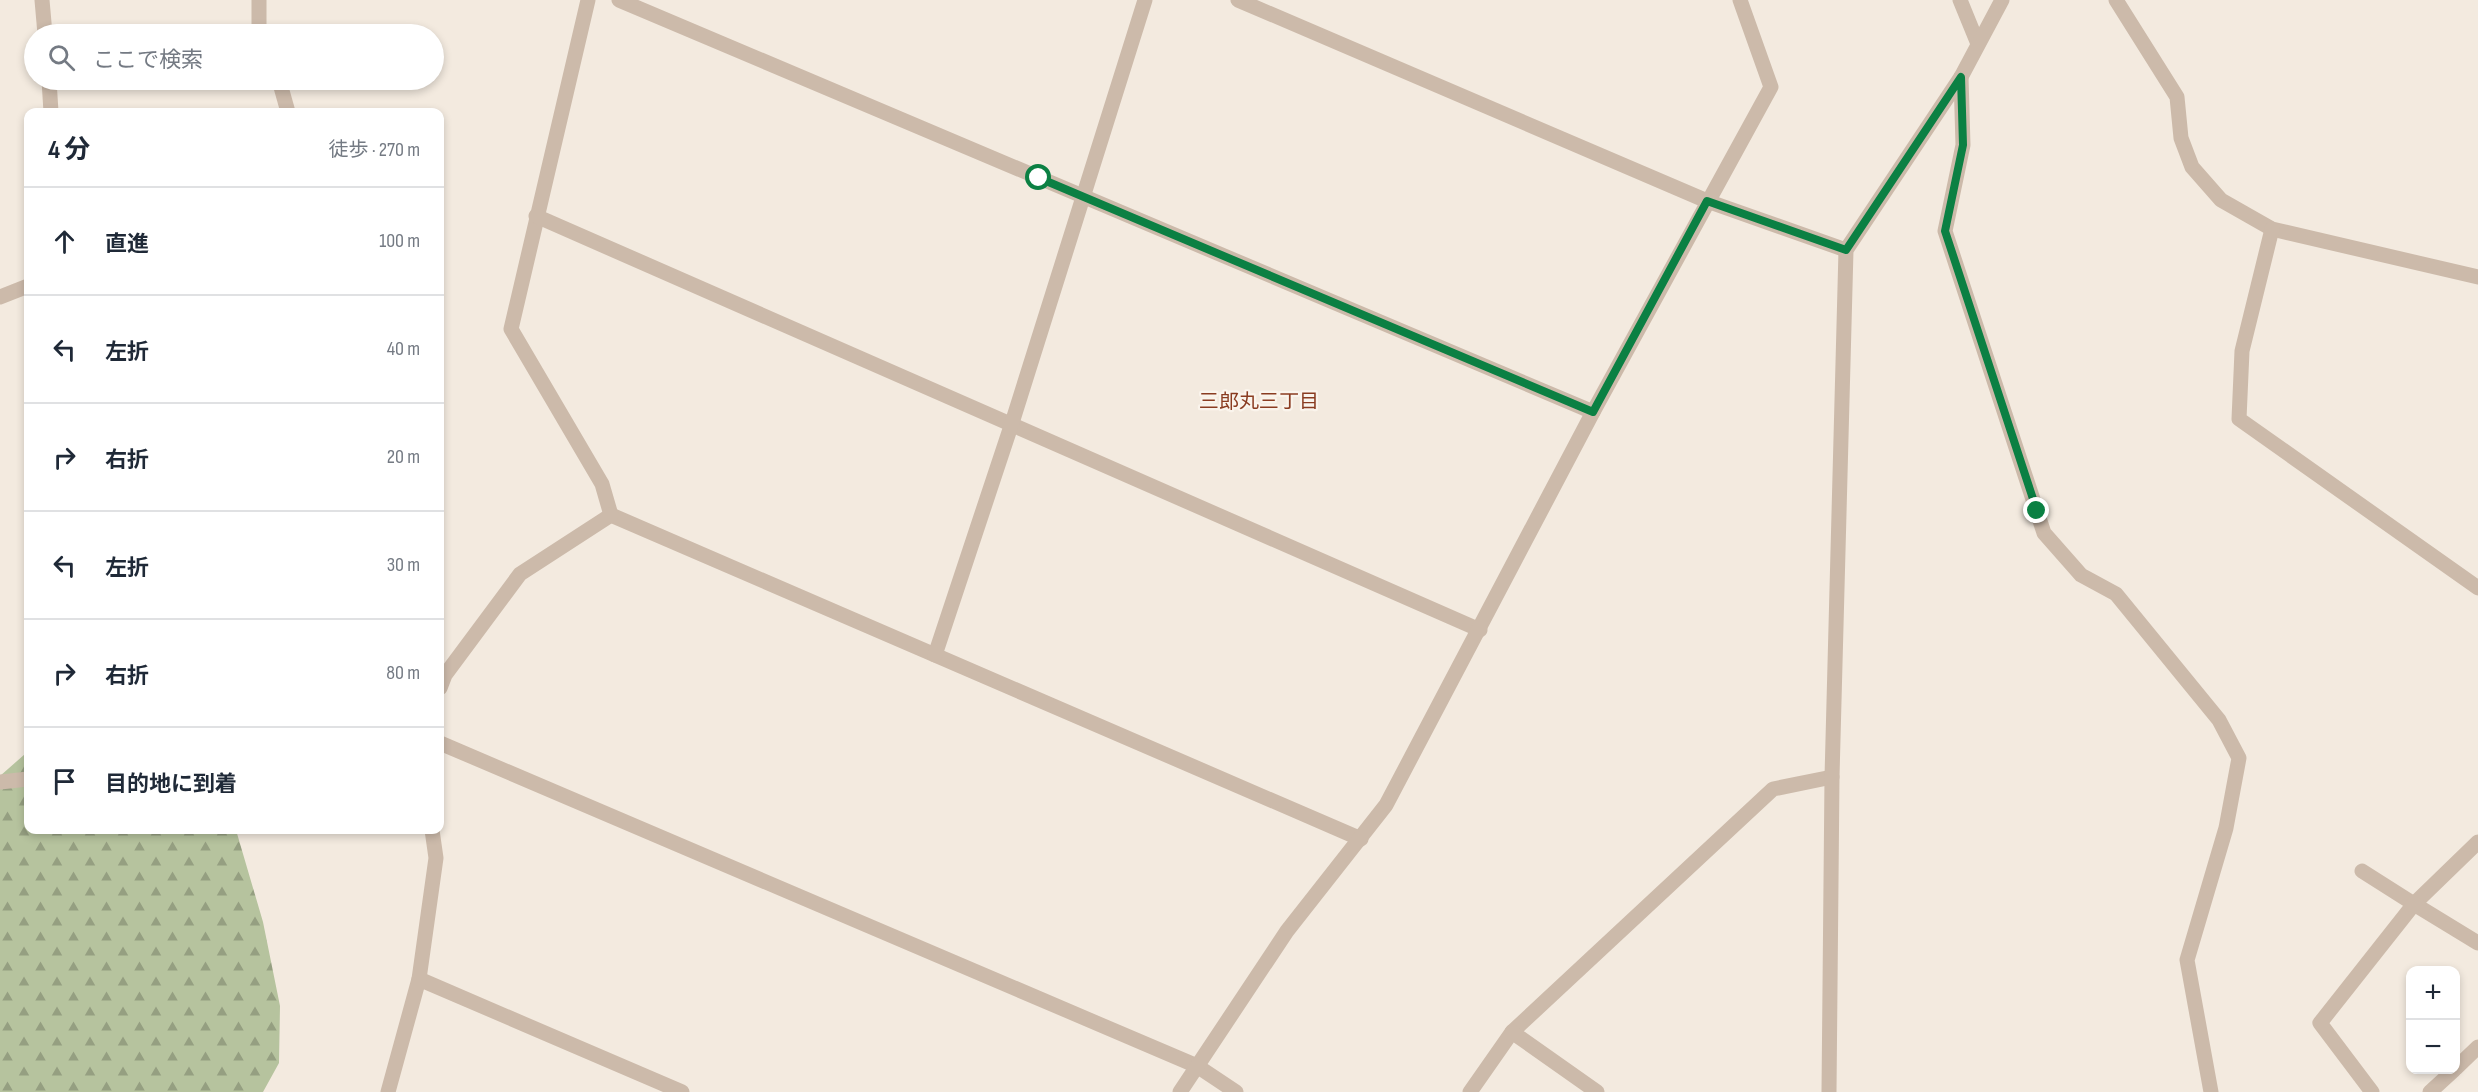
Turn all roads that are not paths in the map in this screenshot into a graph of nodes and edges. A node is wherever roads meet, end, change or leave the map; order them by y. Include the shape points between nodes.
1 (42, 0) edge
2 (259, 0) edge
3 (588, 0) edge
4 (619, 0) edge
5 (1145, 0) edge
6 (1238, 0) edge
7 (1740, 0) edge
8 (1960, 0) edge
9 (2002, 0) edge
10 (2116, 0) edge
11 (44, 24) edge
12 (259, 24) edge
13 (1978, 44) junction
14 (1961, 77) junction
15 (50, 90) edge
16 (282, 90) edge
17 (51, 108) edge
18 (287, 108) edge
19 (1083, 197) junction
20 (1707, 201) junction
21 (536, 216) junction
22 (2271, 229) junction
23 (1846, 250) junction
24 (2478, 277) edge
25 (24, 288) edge
26 (0, 297) edge
27 (1593, 412) junction
28 (1012, 423) junction
29 (611, 515) junction
30 (2478, 588) edge
31 (1480, 630) junction
32 (935, 655) junction
33 (444, 679) edge
34 (444, 744) edge
35 (1832, 777) junction
36 (24, 779) edge
37 (0, 782) edge
38 (433, 834) edge
39 (1361, 839) junction
40 (2478, 842) edge
41 (2362, 871) dead end
42 (2414, 903) junction
43 (2478, 943) edge
44 (419, 979) junction
45 (1512, 1032) junction
46 (2478, 1047) edge
47 (2460, 1064) edge
48 (1197, 1066) junction
49 (2450, 1074) edge
50 (388, 1092) edge
51 (682, 1092) edge
52 (1180, 1092) edge
53 (1236, 1092) edge
54 (1470, 1092) edge
55 (1597, 1092) edge
56 (1829, 1092) edge
57 (2211, 1092) edge
58 (2372, 1092) edge
59 (2430, 1092) edge

1 - 11 street
2 - 12 street
3 - 21 street
4 - 19 street
5 - 19 street
6 - 20 street
7 - 20 street via 1771,87
8 - 13 street
9 - 13 street
10 - 22 street via 2177,97 2181,138 2192,167 2221,200
13 - 14 street
14 - 23 street
14 - 57 street via 1963,145 1945,231 2044,533 2081,575 2116,594 2219,720 2239,758 2226,828 2187,960
15 - 17 street
16 - 18 street
19 - 27 street
19 - 28 street
20 - 23 street
20 - 27 street
21 - 28 street
21 - 29 street via 511,329 602,484
22 - 24 street
22 - 30 street via 2242,351 2239,420
23 - 35 street
25 - 26 street
27 - 31 street
28 - 31 street
28 - 32 street
29 - 32 street
29 - 33 street via 520,574
31 - 39 street via 1386,805
32 - 39 street
34 - 48 street
35 - 45 street via 1773,789
35 - 56 street
36 - 37 street
38 - 44 street via 436,858
39 - 48 street via 1287,931
40 - 42 street
41 - 42 street
42 - 43 street
42 - 58 street via 2320,1023
44 - 50 street
44 - 51 street
45 - 54 street
45 - 55 street
46 - 47 street
48 - 52 street
48 - 53 street
49 - 59 street

